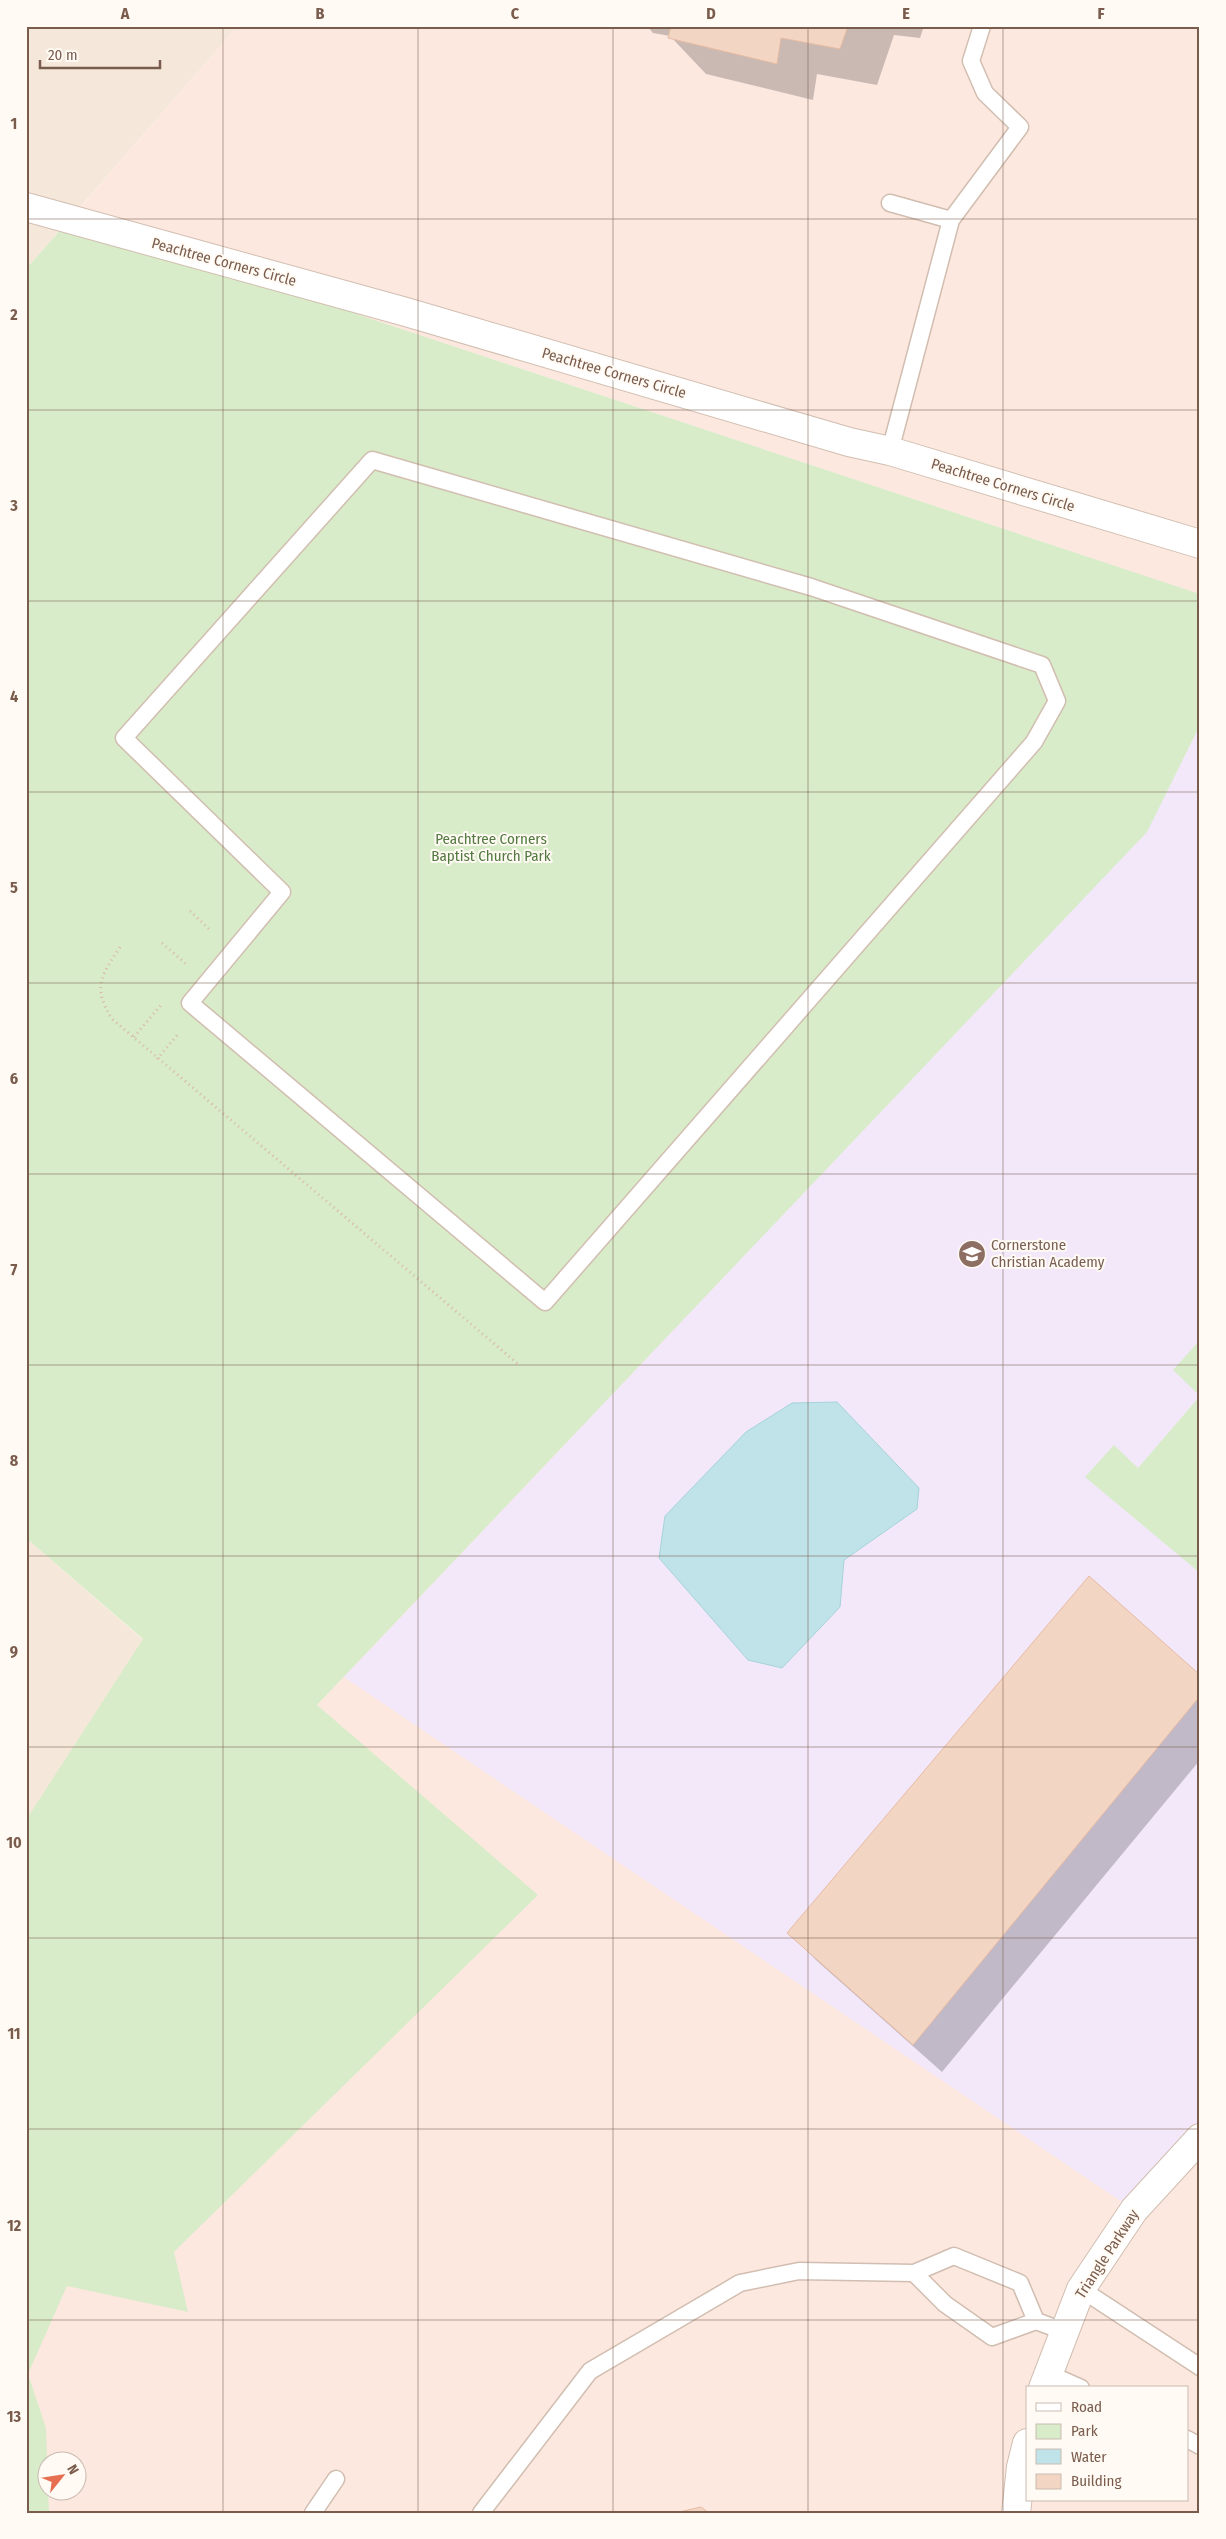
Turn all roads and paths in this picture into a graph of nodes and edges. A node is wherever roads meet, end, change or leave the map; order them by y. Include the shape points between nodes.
1 (982, 26) edge
2 (890, 202) dead end
3 (26, 207) edge
4 (951, 220) junction
5 (890, 451) junction
6 (1200, 544) edge
7 (190, 912) dead end
8 (212, 931) dead end
9 (162, 943) dead end
10 (120, 947) dead end
11 (192, 970) dead end
12 (166, 1000) dead end
13 (198, 1010) junction
14 (134, 1037) junction
15 (157, 1059) junction
16 (518, 1364) dead end
17 (1200, 2138) edge
18 (914, 2274) junction
19 (1081, 2289) junction
20 (1036, 2321) junction
21 (1064, 2331) junction
22 (1200, 2367) edge
23 (1045, 2380) edge
24 (1072, 2386) edge
25 (1026, 2447) edge
26 (336, 2479) dead end
27 (313, 2513) edge
28 (481, 2513) edge
29 (1016, 2513) edge

1 - 4 lane via 971,61 985,93 1020,127
2 - 4 lane
3 - 5 street, Peachtree Corners Circle via 406,312 848,442
4 - 5 lane
5 - 6 street, Peachtree Corners Circle
7 - 8 path
9 - 11 path
10 - 14 path via 100,985 102,1003 112,1019
12 - 14 path
13 - 13 lane via 190,1003 282,892 124,738 372,460 811,587 1042,665 1057,701 1034,742 545,1302
13 - 15 path
14 - 15 path
15 - 16 path
17 - 19 street, Triangle Parkway via 1134,2210
18 - 20 lane via 945,2304 992,2337
18 - 20 lane via 954,2256 1020,2283
18 - 28 lane via 799,2271 740,2283 590,2371
19 - 21 street, Triangle Parkway
19 - 22 lane
20 - 21 lane
21 - 23 street, Triangle Parkway
23 - 24 lane
25 - 29 street
26 - 27 lane

